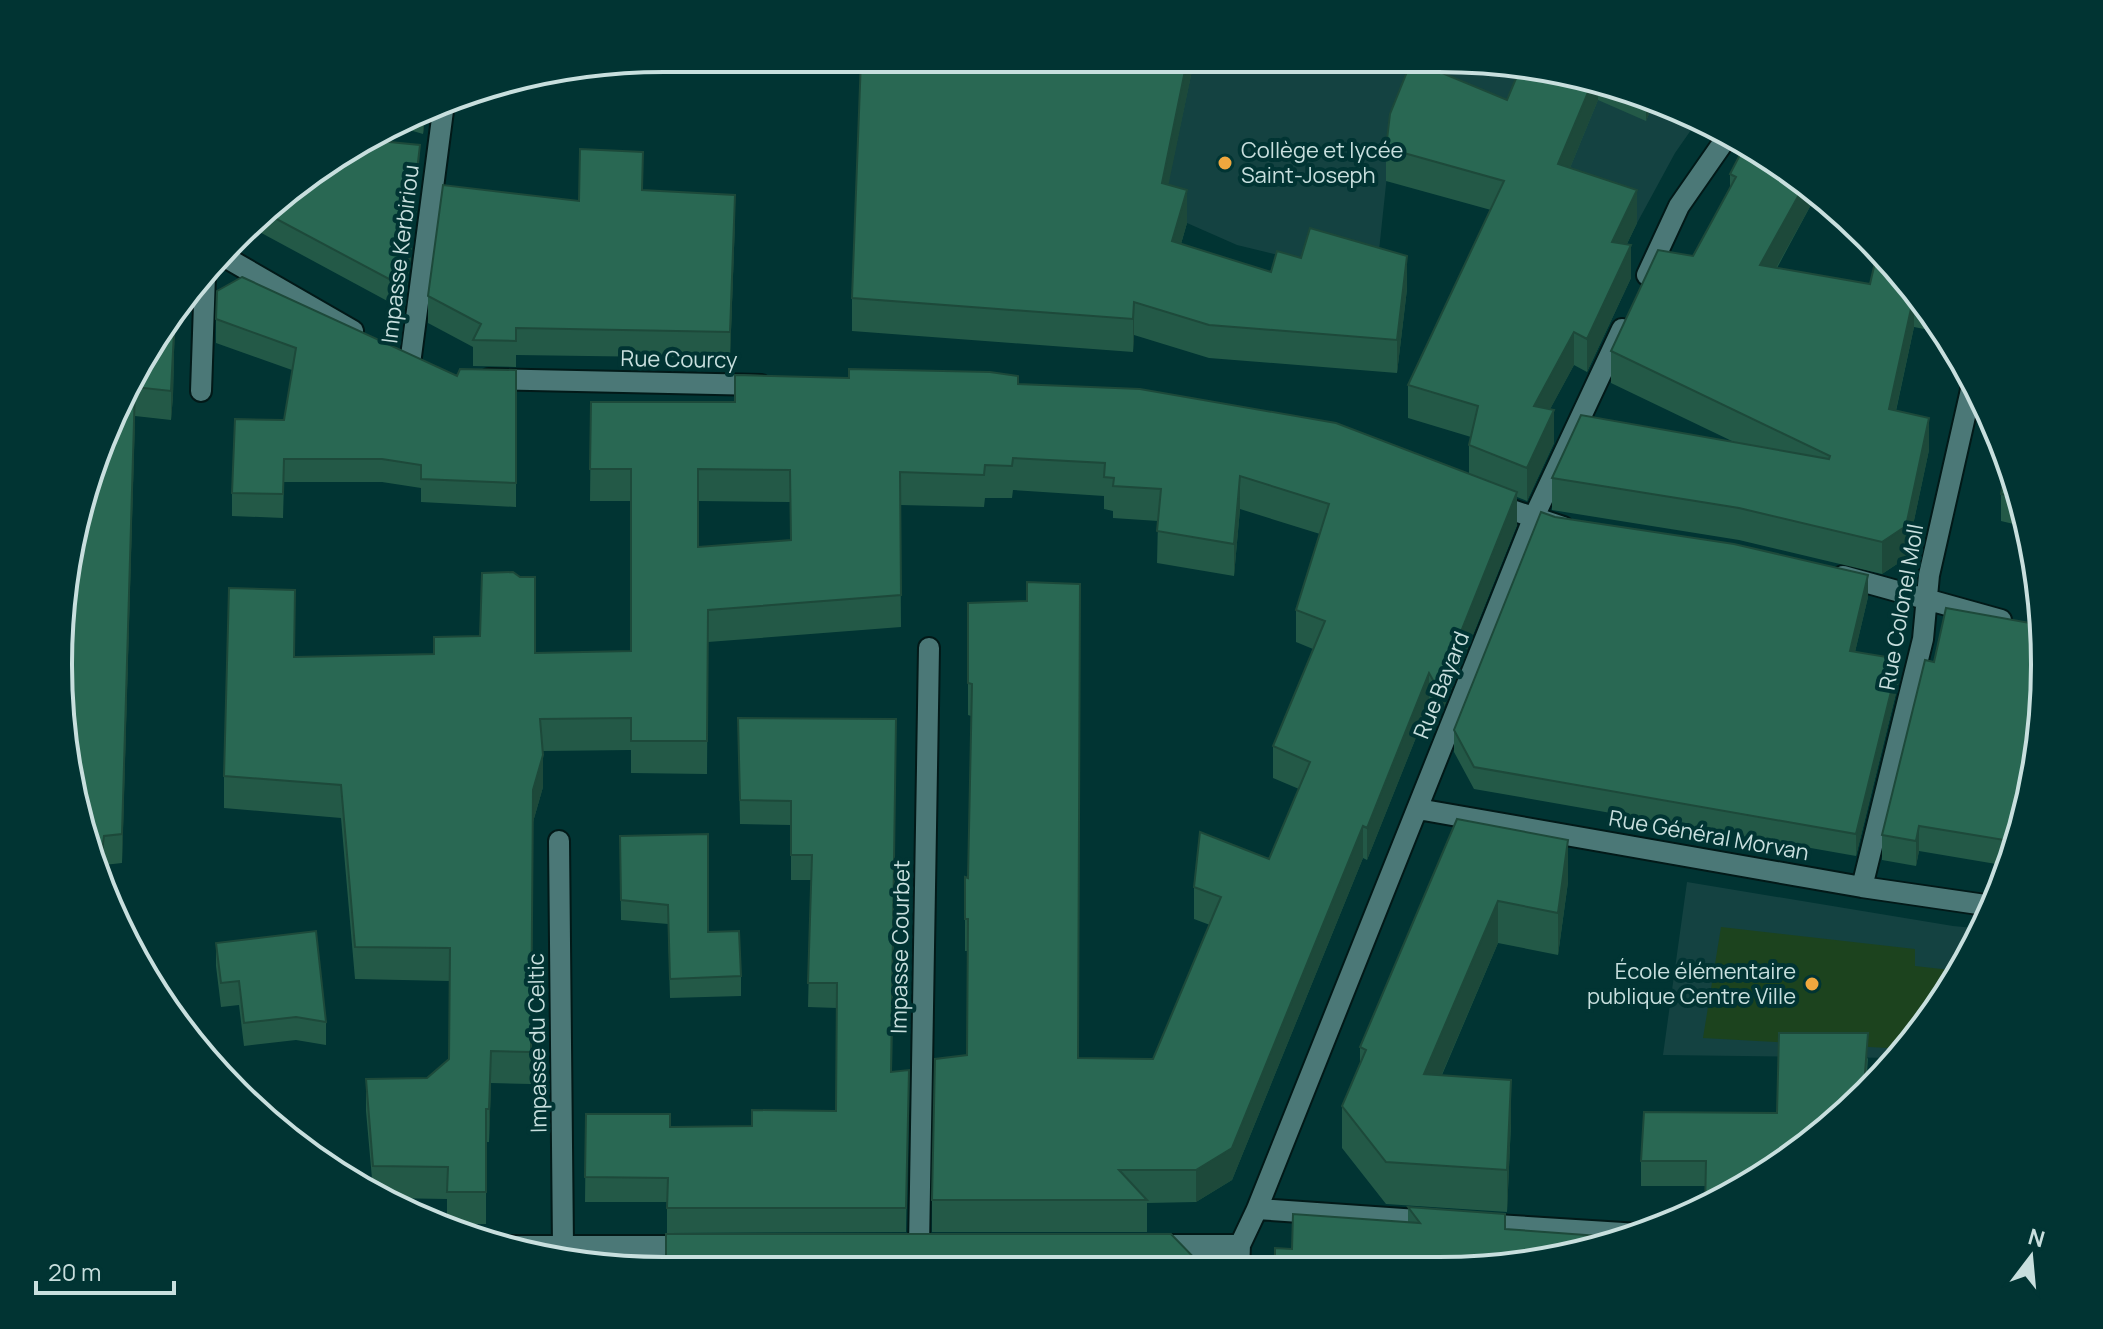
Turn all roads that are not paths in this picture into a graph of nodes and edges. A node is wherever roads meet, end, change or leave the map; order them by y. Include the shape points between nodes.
1 (442, 115) edge
2 (1722, 144) edge
3 (232, 261) edge
4 (1640, 290) edge
5 (204, 291) edge
6 (1627, 318) edge
7 (370, 341) edge
8 (433, 371) edge
9 (472, 379) edge
10 (780, 385) edge
11 (201, 391) dead end
12 (1969, 400) edge
13 (1473, 496) edge
14 (1533, 519) junction
15 (1588, 531) edge
16 (1828, 572) edge
17 (1925, 600) junction
18 (2027, 626) edge
19 (929, 648) dead end
20 (1418, 809) junction
21 (559, 841) dead end
22 (1862, 887) junction
23 (1980, 904) edge
24 (1257, 1209) junction
25 (1603, 1234) edge
26 (1133, 1245) edge
27 (1240, 1245) junction
28 (549, 1246) edge
29 (563, 1246) junction
30 (718, 1246) edge
31 (919, 1247) edge
32 (1240, 1257) edge

1 - 8 street, Impasse Kerbiriou via 403,360
2 - 4 street via 1679,206
3 - 7 street
5 - 11 street
6 - 14 street, Rue Bayard
9 - 10 street, Rue Courcy
12 - 17 street, Rue Colonel Moll
13 - 14 street
14 - 15 street
14 - 20 street, Rue Bayard
16 - 17 street
17 - 18 street
17 - 22 street, Rue Colonel Moll via 1923,639
19 - 31 street, Impasse Courbet
20 - 22 street, Rue Général Morvan
20 - 24 street, Rue Bayard
21 - 29 street, Impasse du Celtic
22 - 23 street, Rue Général Morvan
24 - 25 street
24 - 27 street, Rue Bayard
26 - 27 street
27 - 32 street, Rue Bayard
28 - 29 street
29 - 30 street

